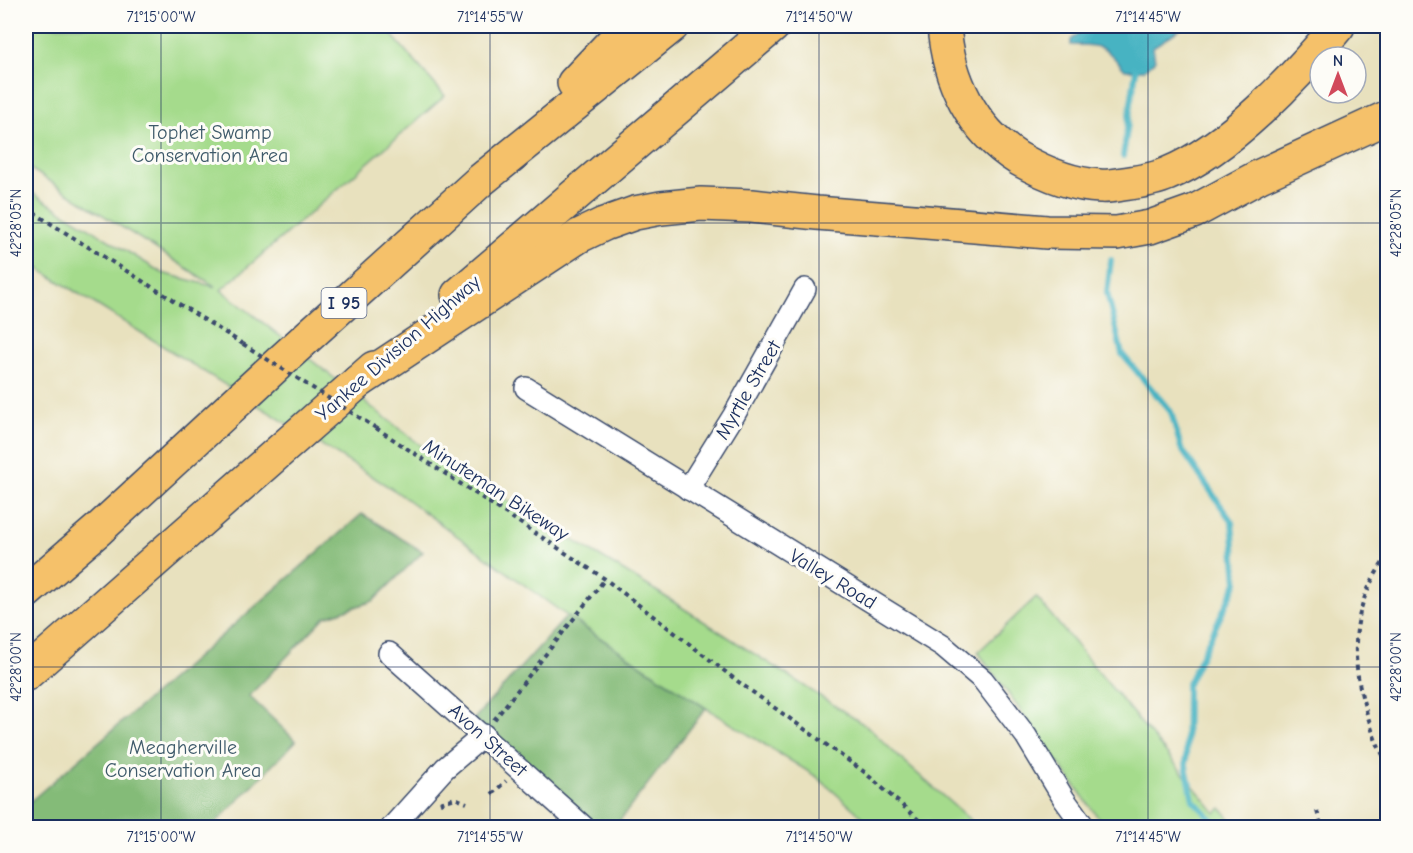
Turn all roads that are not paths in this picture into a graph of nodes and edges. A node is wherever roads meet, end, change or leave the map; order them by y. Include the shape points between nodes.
1 (628, 26) edge
2 (672, 26) edge
3 (773, 26) edge
4 (944, 26) edge
5 (1338, 26) edge
6 (1388, 117) edge
7 (503, 162) junction
8 (805, 289) dead end
9 (358, 382) junction
10 (526, 388) dead end
11 (688, 489) junction
12 (26, 592) edge
13 (389, 653) dead end
14 (26, 674) edge
15 (484, 735) junction
16 (392, 828) edge
17 (585, 828) edge
18 (1085, 828) edge

1 - 7 highway
2 - 7 highway, I 95
3 - 9 highway, Yankee Division Highway
4 - 5 highway via 952,74 963,99 990,136 1006,150 1049,174 1102,187 1166,175 1198,158 1257,112
6 - 9 highway via 1260,176 1195,211 1150,227 1117,233 937,224 752,206 701,204 635,213 579,236
7 - 12 highway, I 95
8 - 11 street, Myrtle Street
9 - 14 highway, Yankee Division Highway
10 - 11 street, Valley Road
11 - 18 street, Valley Road via 943,646 983,680 1026,736
13 - 15 street, Avon Street
15 - 16 street via 445,768
15 - 17 street, Avon Street

